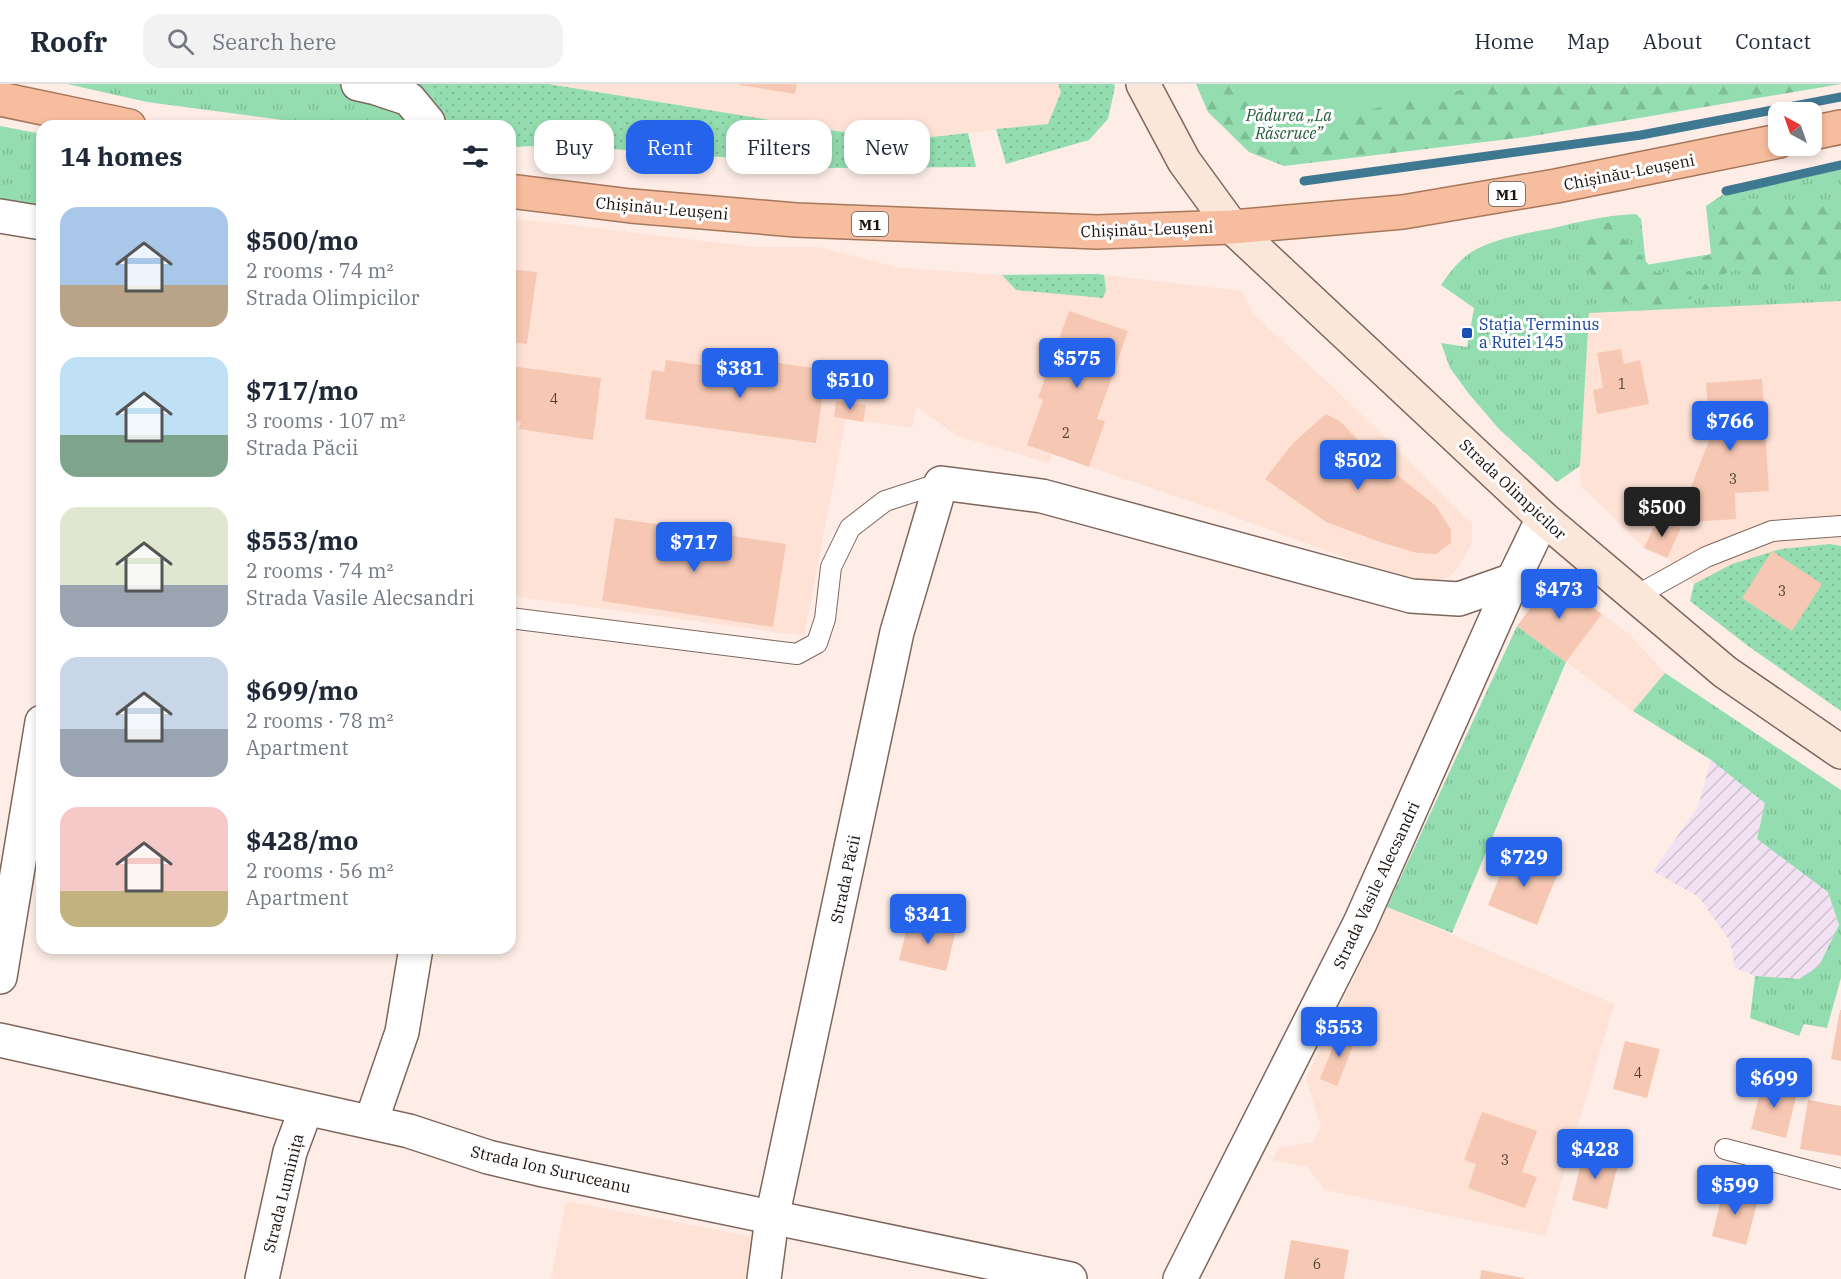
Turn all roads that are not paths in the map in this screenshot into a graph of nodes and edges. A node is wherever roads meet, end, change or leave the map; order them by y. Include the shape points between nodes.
1 (358, 84) edge
2 (1143, 84) edge
3 (0, 99) edge
4 (100, 120) edge
5 (426, 120) edge
6 (1841, 127) edge
7 (1822, 131) edge
8 (1768, 143) edge
9 (516, 192) edge
10 (0, 216) edge
11 (36, 223) edge
12 (1232, 227) junction
13 (941, 483) junction
14 (1543, 518) junction
15 (1841, 526) edge
16 (1513, 580) junction
17 (1635, 596) junction
18 (516, 619) edge
19 (1841, 752) edge
20 (36, 758) edge
21 (415, 954) edge
22 (0, 977) edge
23 (0, 1040) edge
24 (306, 1109) junction
25 (371, 1122) junction
26 (1725, 1149) dead end
27 (1841, 1179) edge
28 (772, 1218) junction
29 (262, 1279) edge
30 (764, 1279) edge
31 (1070, 1279) edge
32 (1180, 1279) edge

1 - 5 street via 409,99
2 - 12 main road, Strada Olimpicilor via 1184,161
3 - 4 highway
6 - 7 highway
8 - 12 highway, Chișinău-Leușeni / M1 via 1404,212
9 - 12 highway, Chișinău-Leușeni / M1 via 808,221 1097,232
10 - 11 street
12 - 14 main road, Strada Olimpicilor
13 - 16 street via 1042,496 1411,596 1459,599
13 - 18 lane via 885,501 850,528 831,567 825,619 817,643 797,654
13 - 28 street, Strada Păcii via 897,632
14 - 16 street, Strada Vasile Alecsandri
14 - 17 main road, Strada Olimpicilor
15 - 17 lane via 1772,531 1706,557
16 - 32 street, Strada Vasile Alecsandri via 1360,923
17 - 19 main road, Strada Olimpicilor via 1725,672
20 - 22 street
21 - 25 street via 402,1032
23 - 24 street, Strada Ion Suruceanu
24 - 25 street, Strada Ion Suruceanu
24 - 29 street, Strada Luminița via 290,1152
25 - 28 street, Strada Ion Suruceanu via 539,1170
26 - 27 lane
28 - 30 street, Strada Păcii
28 - 31 street, Strada Ion Suruceanu

